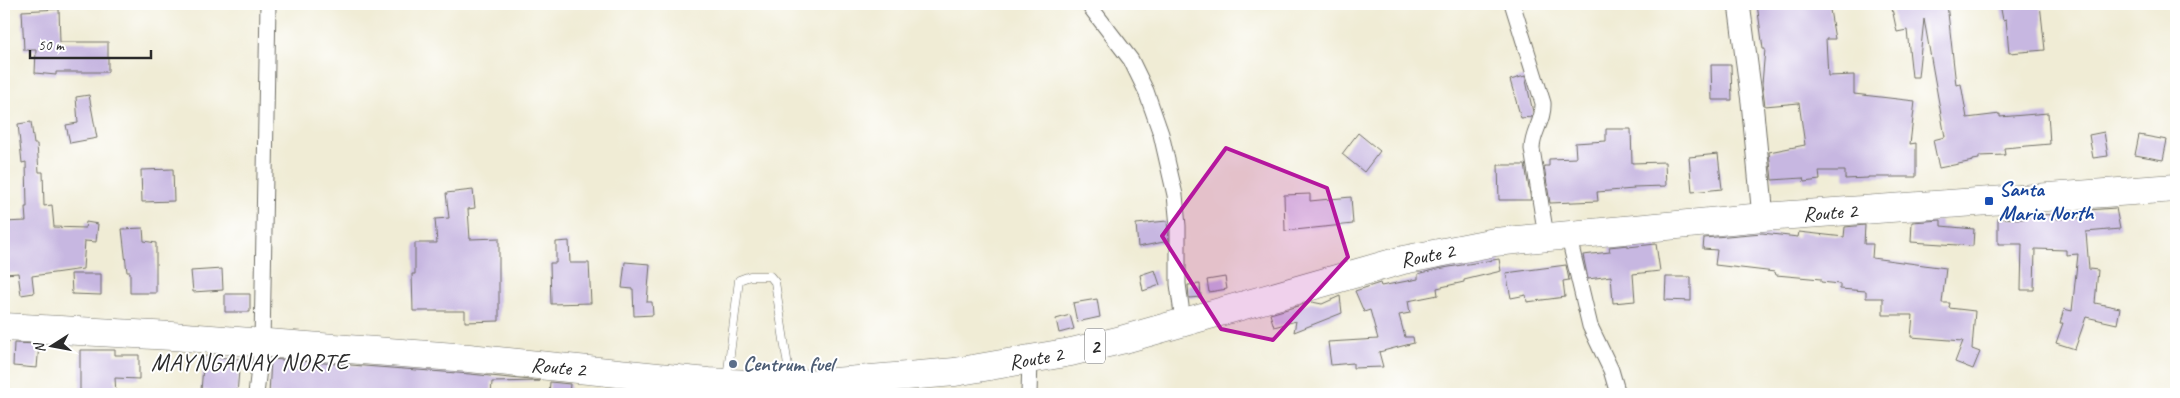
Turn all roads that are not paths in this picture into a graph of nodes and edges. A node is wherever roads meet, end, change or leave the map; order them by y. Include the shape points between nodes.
1 (268, 4) edge
2 (1088, 4) edge
3 (1739, 4) edge
4 (1513, 6) dead end
5 (2176, 188) edge
6 (1763, 217) junction
7 (1557, 235) junction
8 (1183, 321) junction
9 (4, 327) edge
10 (262, 343) junction
11 (1030, 359) junction
12 (727, 383) junction
13 (791, 384) junction
14 (256, 394) edge
15 (1029, 394) edge
16 (1618, 394) edge

1 - 10 street
2 - 8 street via 1131,60 1161,134 1175,195 1178,284
3 - 6 street
4 - 7 street via 1543,103 1543,116 1533,137 1532,149
5 - 6 highway, Route 2 / 2
6 - 7 highway, Route 2 / 2
7 - 8 highway, Route 2 / 2 via 1495,242 1403,260
7 - 16 street
8 - 11 highway, Route 2 / 2 via 1121,340
9 - 10 highway, Route 2 / 2
10 - 12 highway, Route 2 / 2 via 470,358
10 - 14 street
11 - 13 highway, Route 2 / 2 via 955,372
11 - 15 street
12 - 13 highway, Route 2 / 2
12 - 13 lane via 739,280 750,276 770,276 776,282

